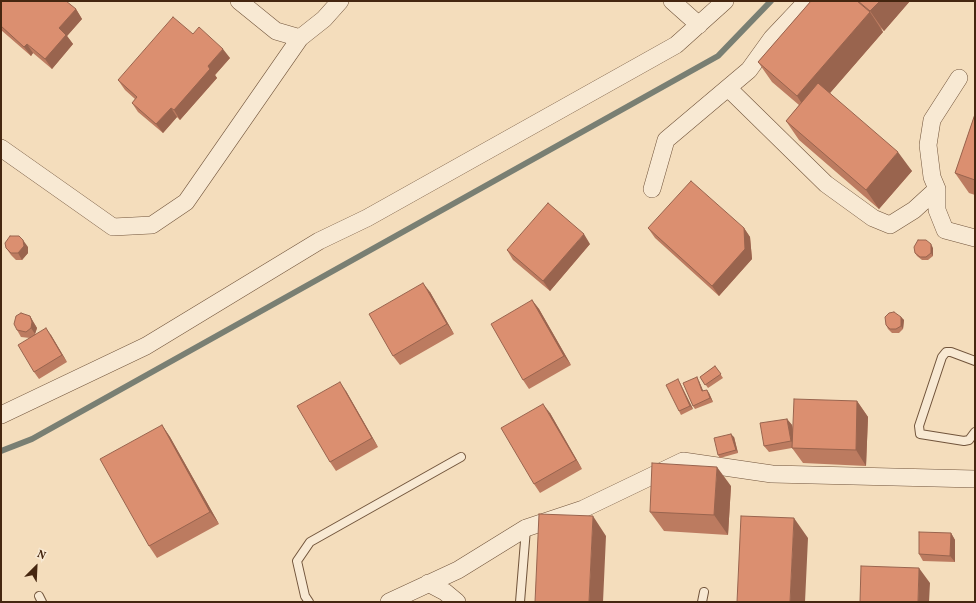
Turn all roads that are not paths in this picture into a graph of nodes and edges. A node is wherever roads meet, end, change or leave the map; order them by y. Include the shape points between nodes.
1 (239, 1) edge
2 (340, 1) edge
3 (672, 1) edge
4 (725, 1) edge
5 (807, 1) edge
6 (700, 25) junction
7 (300, 38) junction
8 (959, 78) dead end
9 (728, 88) junction
10 (1, 148) edge
11 (652, 189) dead end
12 (937, 190) junction
13 (975, 238) edge
14 (975, 360) edge
15 (1, 414) edge
16 (975, 432) edge
17 (462, 457) dead end
18 (975, 479) edge
19 (526, 528) junction
20 (428, 583) junction
21 (704, 592) dead end
22 (309, 602) edge
23 (389, 602) edge
24 (457, 602) edge
25 (520, 602) edge
26 (702, 602) edge

1 - 7 street via 276,31
2 - 7 street via 324,19
3 - 6 street
4 - 6 street
5 - 9 street via 772,38 750,70
6 - 15 street via 676,45 367,218 319,241 146,346
7 - 10 street via 186,202 152,225 113,227
8 - 12 street via 932,120 928,145 932,177
9 - 11 street via 666,140
9 - 12 street via 826,184 873,218 890,225 914,210
12 - 13 street via 937,210 945,230
14 - 16 lane via 946,352 942,357 919,426 920,434 964,441 969,440
17 - 22 lane via 310,542 297,561 305,596
18 - 19 street via 772,474 683,461 583,509
19 - 20 street via 458,570
19 - 25 lane
20 - 23 street
20 - 24 street
21 - 26 lane

